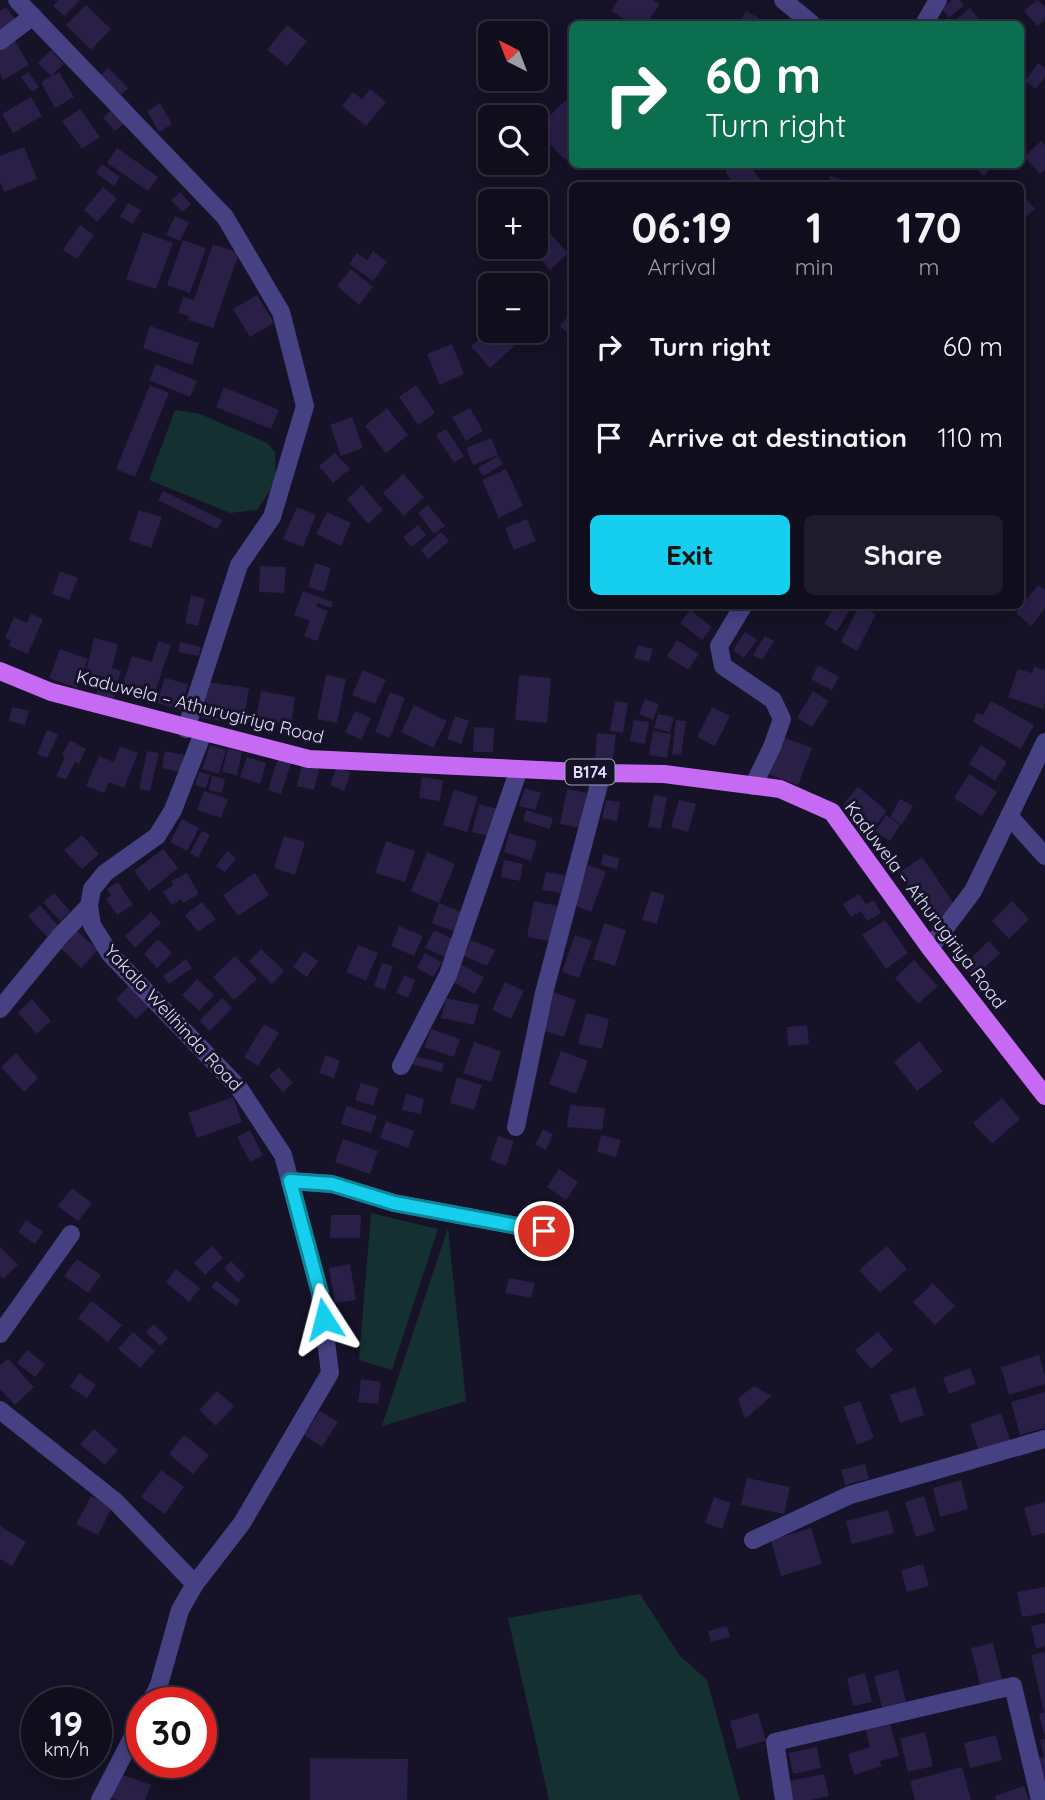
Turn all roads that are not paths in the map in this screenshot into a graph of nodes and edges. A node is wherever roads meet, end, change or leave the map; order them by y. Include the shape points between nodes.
1 (17, 0) edge
2 (783, 0) edge
3 (938, 0) edge
4 (33, 16) junction
5 (808, 21) edge
6 (926, 21) edge
7 (0, 41) edge
8 (741, 609) edge
9 (0, 671) edge
10 (195, 731) junction
11 (1045, 742) edge
12 (519, 769) junction
13 (602, 773) junction
14 (753, 786) junction
15 (1009, 817) junction
16 (1045, 856) edge
17 (89, 906) junction
18 (930, 948) junction
19 (0, 1009) edge
20 (401, 1066) dead end
21 (1045, 1096) edge
22 (516, 1127) dead end
23 (290, 1181) junction
24 (544, 1231) dead end
25 (71, 1234) dead end
26 (0, 1334) edge
27 (0, 1410) edge
28 (1045, 1439) edge
29 (753, 1540) dead end
30 (195, 1584) junction
31 (158, 1687) edge
32 (126, 1750) edge
33 (100, 1800) edge
34 (784, 1800) edge
35 (1040, 1800) edge

1 - 4 street
2 - 5 street
3 - 6 street
4 - 7 street
4 - 10 street via 225,217 281,312 305,406 272,517 239,565
8 - 14 street via 719,646 723,666 773,700 782,719
9 - 10 main road, Kaduwela – Athurugiriya Road / B174 via 51,692
10 - 12 main road, Kaduwela – Athurugiriya Road / B174 via 309,759
10 - 17 street via 173,810 156,836 105,873 92,888
11 - 15 street
12 - 13 main road, Kaduwela – Athurugiriya Road / B174
12 - 20 street via 448,975
13 - 14 main road, Kaduwela – Athurugiriya Road / B174 via 664,774
13 - 22 street via 544,993
14 - 18 main road, Kaduwela – Athurugiriya Road / B174 via 780,789 832,813
15 - 16 street
15 - 18 street via 973,891
17 - 19 street
17 - 23 street, Yakala Welihinda Road via 92,925 110,954 239,1088 284,1155
18 - 21 main road, Kaduwela – Athurugiriya Road / B174
23 - 24 street via 332,1184 394,1203
23 - 30 street, Yakala Welihinda Road via 320,1293 330,1373 242,1523
25 - 26 street
27 - 30 street via 115,1502
28 - 29 street via 850,1495
30 - 31 street, Yakala Welihinda Road via 180,1611
32 - 33 street
34 - 35 street via 775,1741 1013,1686

